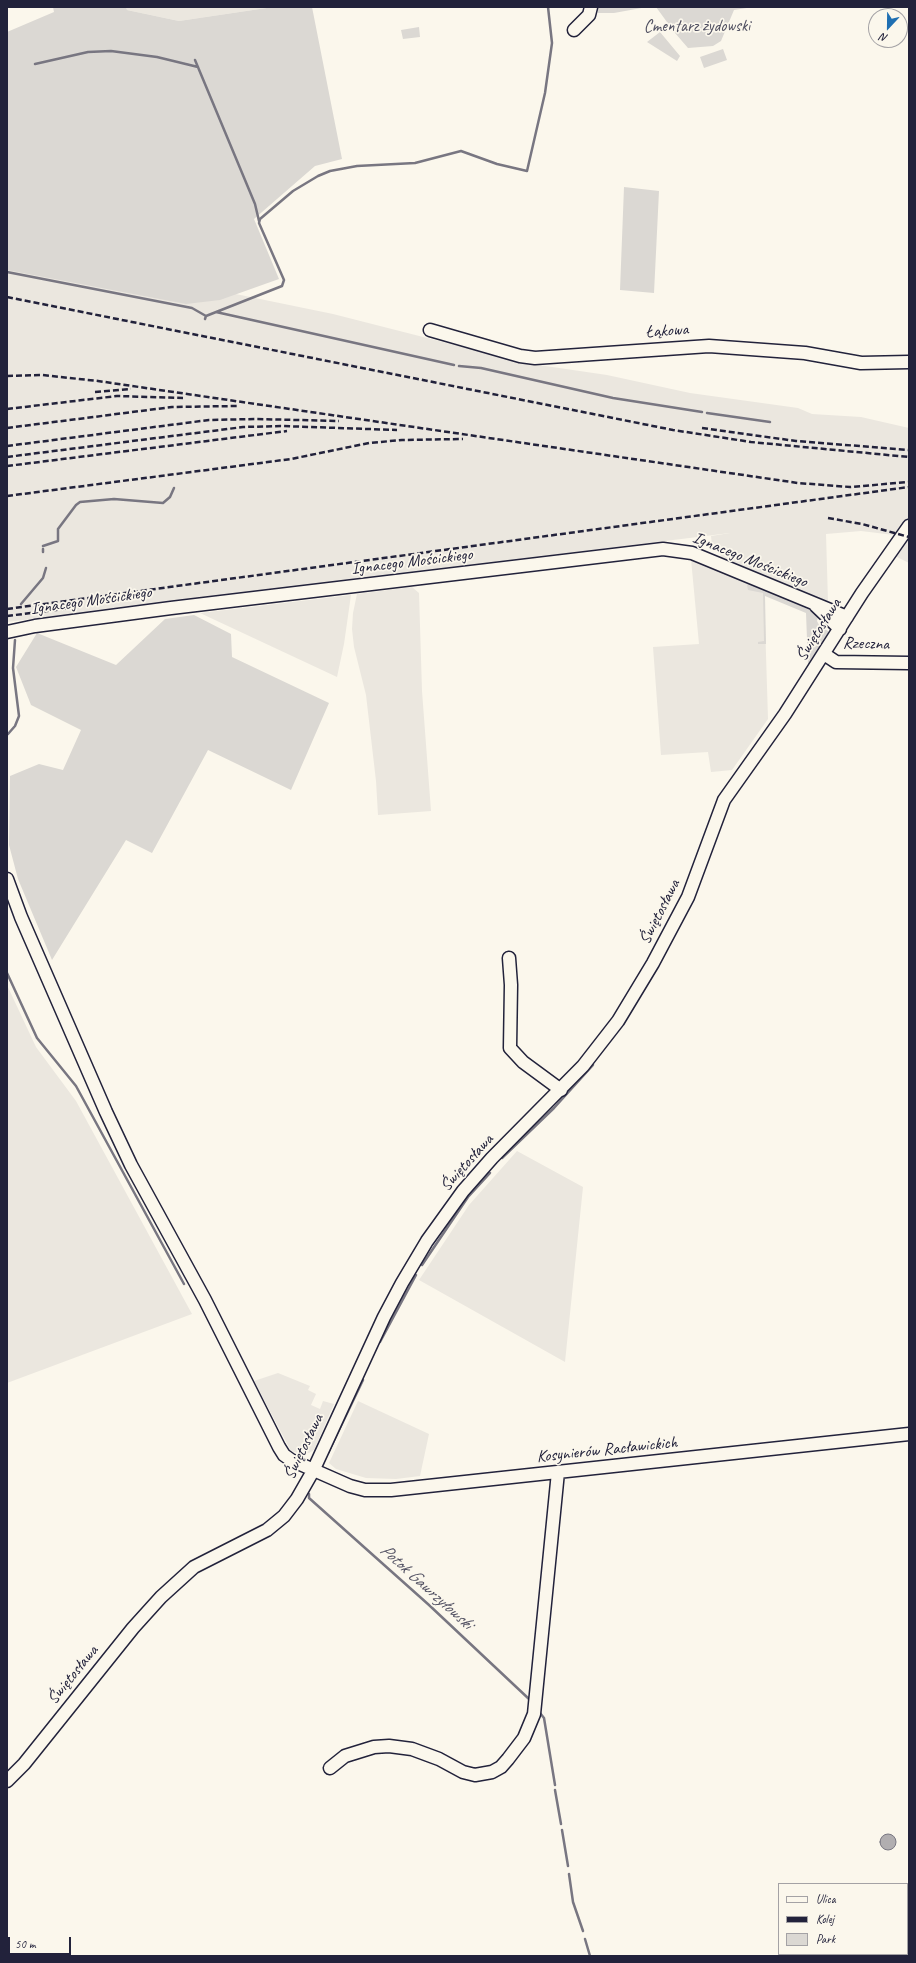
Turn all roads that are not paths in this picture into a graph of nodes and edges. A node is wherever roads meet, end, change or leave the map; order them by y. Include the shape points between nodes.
1 (591, 7) edge
2 (574, 30) dead end
3 (430, 330) dead end
4 (909, 362) edge
5 (909, 526) edge
6 (813, 603) junction
7 (847, 617) junction
8 (840, 629) junction
9 (7, 632) edge
10 (824, 654) junction
11 (909, 663) edge
12 (7, 879) edge
13 (509, 958) dead end
14 (561, 1090) junction
15 (909, 1434) edge
16 (312, 1471) junction
17 (558, 1472) junction
18 (330, 1768) dead end
19 (7, 1781) edge

1 - 2 street via 589,15
3 - 4 street, Łąkowa via 535,358 709,346 805,353 861,363
5 - 7 street, Świętosława
6 - 7 street, Ignacego Mościckiego
6 - 8 street, Ignacego Mościckiego
6 - 9 street, Ignacego Mościckiego via 692,553 663,549 171,608
7 - 8 street, Świętosława
8 - 10 street, Świętosława
10 - 11 street, Rzeczna via 836,662
10 - 14 street, Świętosława via 724,800 694,883 637,992 595,1052
12 - 16 street, Kosynierów Racławickich via 106,1112 132,1165 205,1300 281,1452
13 - 14 street via 510,1048 523,1062
14 - 16 street, Świętosława via 471,1182 427,1241 384,1317
15 - 17 street, Kosynierów Racławickich
16 - 17 street, Kosynierów Racławickich via 350,1486 377,1491
16 - 19 street, Świętosława via 297,1499 275,1524 194,1568 161,1597 128,1633 24,1764
17 - 18 street via 534,1714 524,1738 508,1759 501,1767 488,1774 475,1775 412,1749 389,1746 363,1749 345,1756

